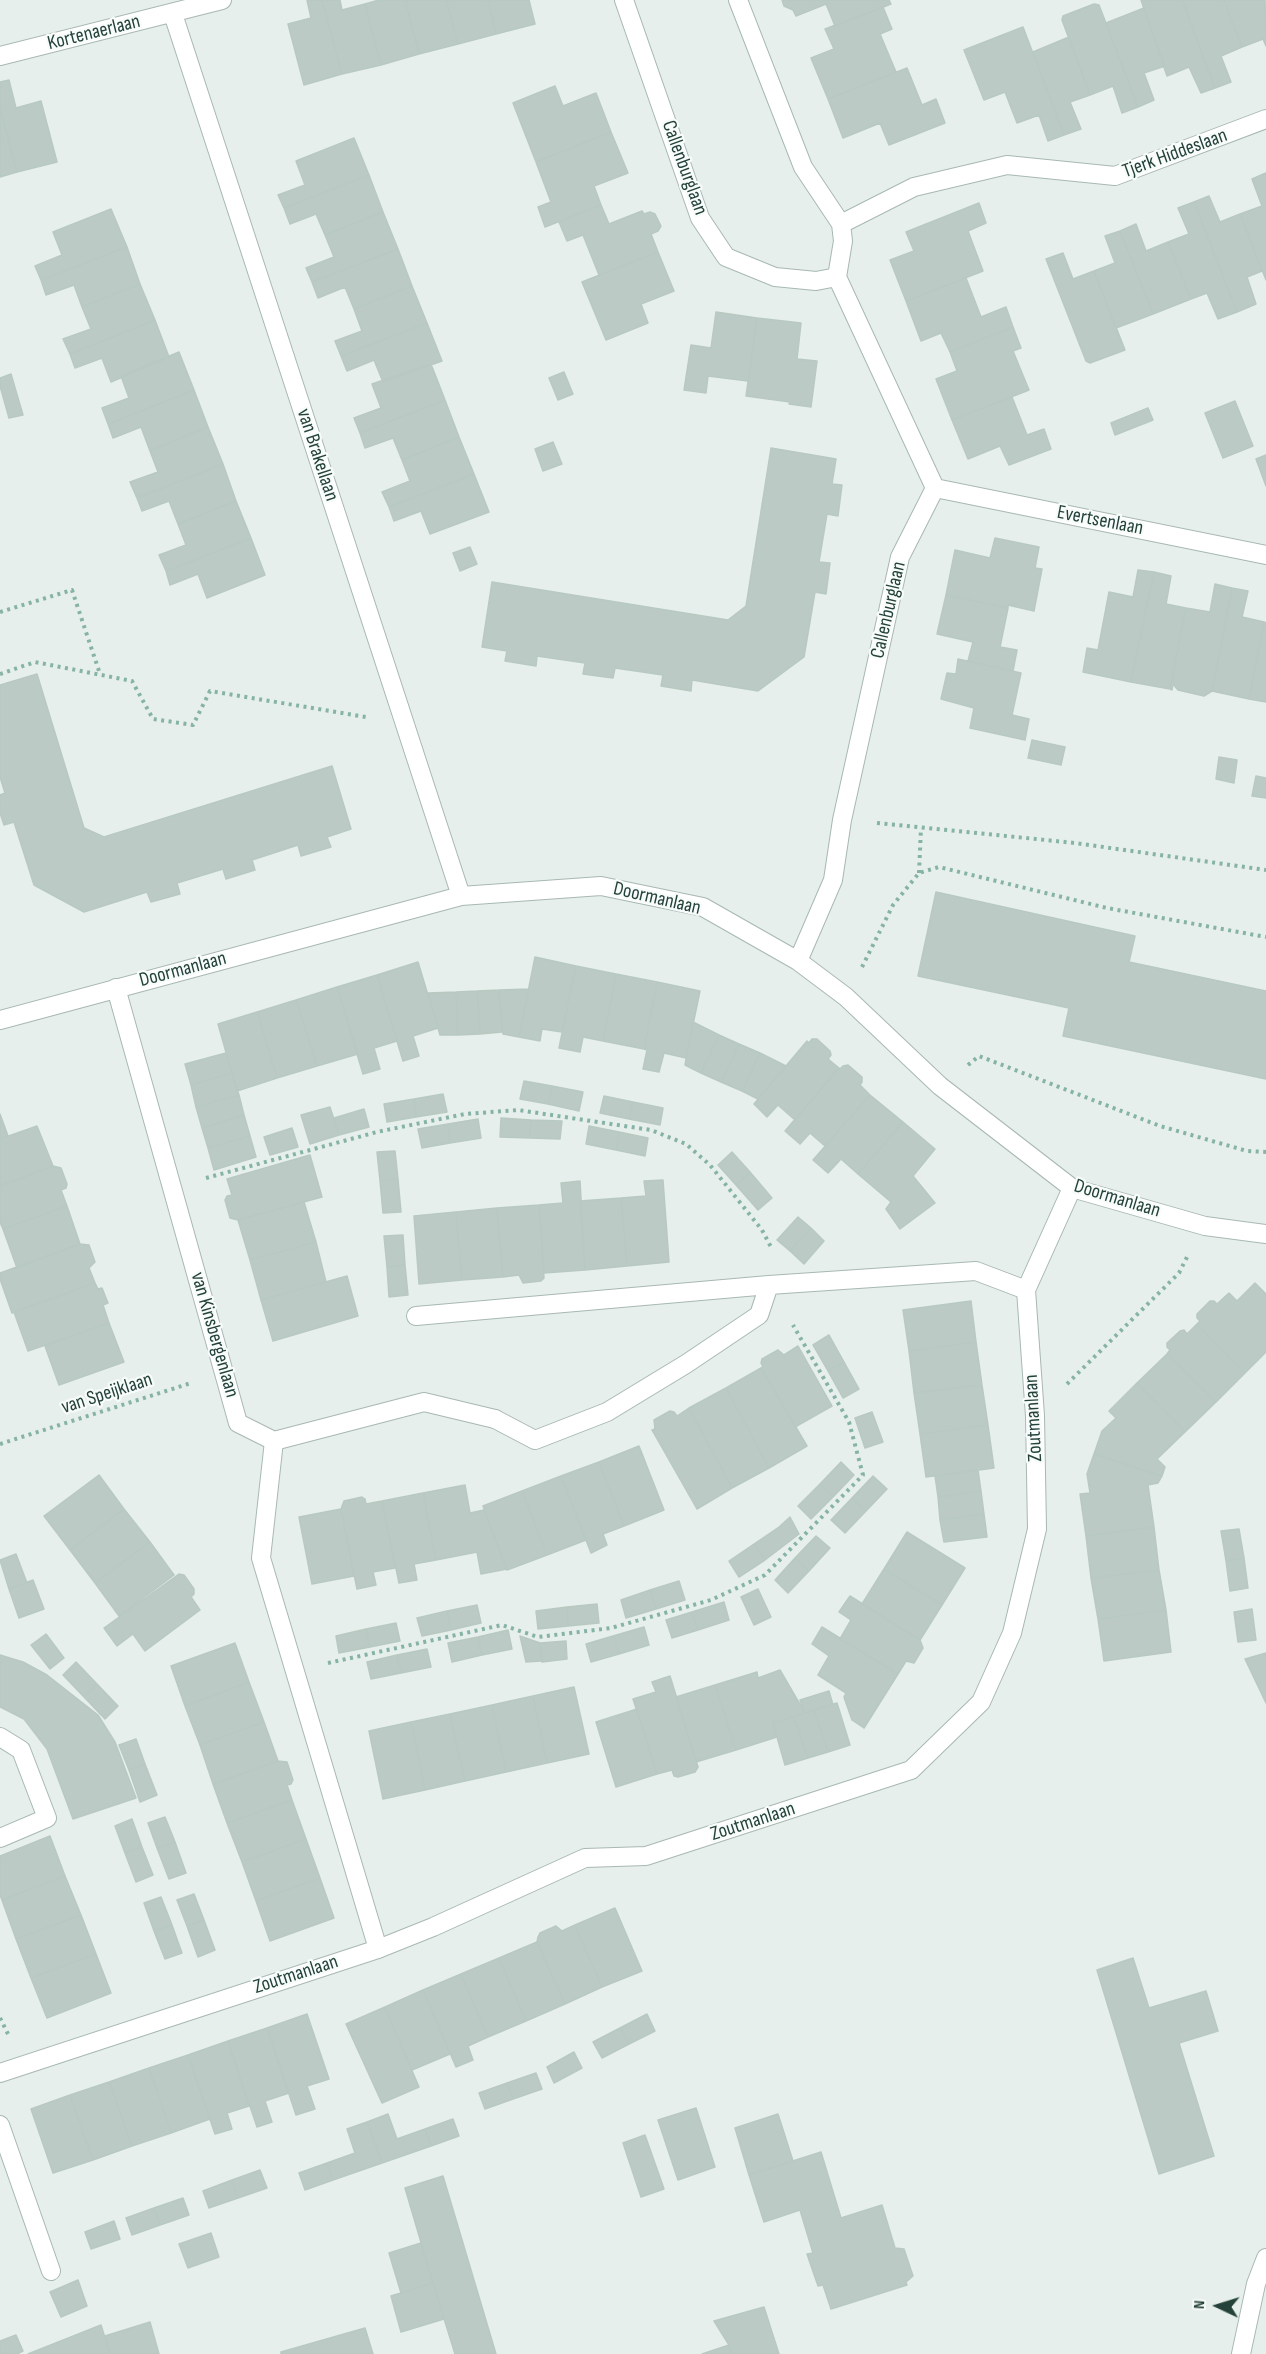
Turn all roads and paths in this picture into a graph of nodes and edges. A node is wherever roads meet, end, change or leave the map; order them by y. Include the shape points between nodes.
1 (222, 0) edge
2 (624, 0) edge
3 (738, 0) edge
4 (173, 14) junction
5 (0, 56) edge
6 (1266, 119) edge
7 (841, 224) junction
8 (837, 277) junction
9 (935, 488) junction
10 (1266, 555) edge
11 (0, 612) edge
12 (0, 674) edge
13 (100, 674) junction
14 (405, 724) junction
15 (842, 820) junction
16 (921, 828) junction
17 (1266, 870) edge
18 (919, 873) junction
19 (461, 896) junction
20 (1266, 938) edge
21 (798, 961) junction
22 (116, 988) junction
23 (846, 997) junction
24 (0, 1020) edge
25 (940, 1086) junction
26 (1266, 1152) edge
27 (172, 1187) junction
28 (1072, 1188) junction
29 (1205, 1226) junction
30 (1266, 1234) edge
31 (791, 1284) junction
32 (769, 1285) junction
33 (1026, 1290) junction
34 (416, 1316) dead end
35 (224, 1372) junction
36 (1035, 1416) junction
37 (274, 1441) junction
38 (0, 1444) edge
39 (295, 1670) junction
40 (0, 1737) edge
41 (0, 1838) edge
42 (378, 1949) junction
43 (0, 2073) edge
44 (0, 2125) edge
45 (1266, 2258) edge
46 (51, 2271) dead end
47 (1241, 2354) edge

1 - 4 street, Kortenaerlaan
2 - 8 street, Callenburglaan via 700,218 726,257 775,277 816,281
3 - 7 street via 803,168
4 - 5 street, Kortenaerlaan
4 - 14 street, van Brakellaan
6 - 7 street, Tjerk Hiddeslaan via 1115,176 1007,165 914,187
7 - 8 street via 843,241
8 - 9 street
9 - 10 street, Evertsenlaan
9 - 15 street, Callenburglaan via 900,557
11 - 13 path via 72,590
12 - 13 path via 35,662
13 - 14 path via 132,681 153,719 193,725 210,691
14 - 19 street, van Brakellaan
15 - 16 path
15 - 21 street, Callenburglaan via 833,880
16 - 17 path via 1075,843
16 - 18 path
18 - 20 path via 939,867 1107,908
18 - 23 path via 893,905
19 - 21 street, Doormanlaan via 601,886 703,907
19 - 22 street, Doormanlaan
21 - 23 street, Doormanlaan
22 - 24 street, Doormanlaan
22 - 27 street, van Kinsbergenlaan
23 - 25 street, Doormanlaan
25 - 26 path via 979,1056 1160,1126 1247,1151
25 - 28 street, Doormanlaan
27 - 31 path via 377,1132 465,1114 518,1110 629,1127 686,1144 710,1164 762,1230
27 - 35 street, van Kinsbergenlaan
28 - 29 street, Doormanlaan
28 - 33 street, Zoutmanlaan
29 - 30 street, Doormanlaan
29 - 36 path via 1179,1273
31 - 32 street
31 - 33 street via 976,1271
32 - 34 street
32 - 37 street via 759,1315 686,1364 607,1412 535,1440 495,1419 424,1402
32 - 39 path via 849,1422 863,1474 765,1575 711,1600 610,1628 538,1637 502,1625
33 - 36 street, Zoutmanlaan
35 - 37 street, van Kinsbergenlaan via 238,1423
35 - 38 path, van Speijklaan
36 - 42 street, Zoutmanlaan via 1037,1529 1012,1633 981,1702 911,1770 646,1856 585,1858
37 - 39 street via 261,1558
39 - 42 street
40 - 41 street via 21,1750 47,1818
42 - 43 street, Zoutmanlaan
44 - 46 street
45 - 47 street via 1256,2284

